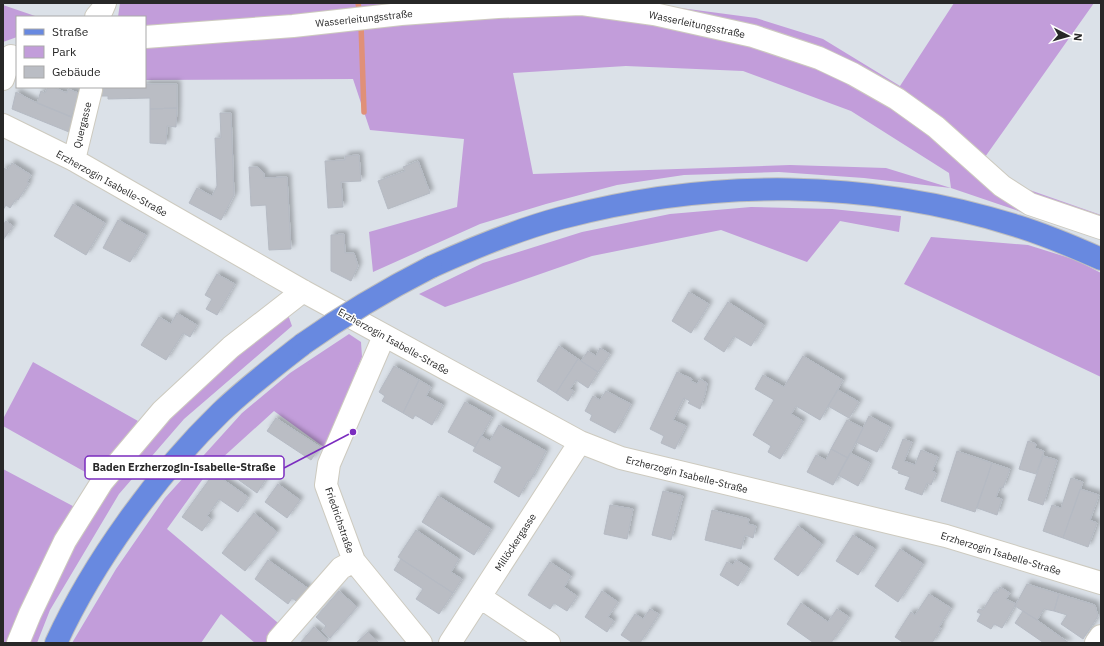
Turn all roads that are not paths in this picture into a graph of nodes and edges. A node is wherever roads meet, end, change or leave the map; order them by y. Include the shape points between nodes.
1 (105, 3) edge
2 (97, 16) edge
3 (146, 37) edge
4 (10, 56) edge
5 (3, 79) edge
6 (91, 90) dead end
7 (3, 125) edge
8 (74, 160) junction
9 (1101, 228) edge
10 (1101, 259) edge
11 (303, 291) junction
12 (384, 336) junction
13 (580, 442) junction
14 (354, 561) junction
15 (1101, 583) edge
16 (480, 597) junction
17 (1101, 636) edge
18 (278, 640) dead end
19 (18, 643) edge
20 (56, 643) edge
21 (421, 643) edge
22 (450, 643) edge
23 (549, 643) edge
24 (1096, 643) edge

1 - 2 street
3 - 9 street, Wasserleitungsstraße via 294,26 498,6 582,4 654,14 752,36 819,58 853,74 897,99 936,127 1002,186 1030,204
4 - 5 street
6 - 8 street, Quergasse
7 - 8 street, Erzherzogin Isabelle-Straße
8 - 11 street, Erzherzogin Isabelle-Straße
10 - 20 main road, bridge via 1018,226 971,213 884,197 784,188 654,198 559,219 474,247 431,267 340,318 254,382 220,412 146,496 88,581
11 - 12 street, Erzherzogin Isabelle-Straße
11 - 19 street via 231,347 162,411 102,482 65,541
12 - 13 street, Erzherzogin Isabelle-Straße
12 - 14 street, Friedrichstraße via 329,464 326,485
13 - 15 street, Erzherzogin Isabelle-Straße via 621,458 946,536
13 - 16 street, Millöckergasse
14 - 18 street via 341,568
14 - 21 street, Friedrichstraße
16 - 22 street, Millöckergasse
16 - 23 street
17 - 24 street

